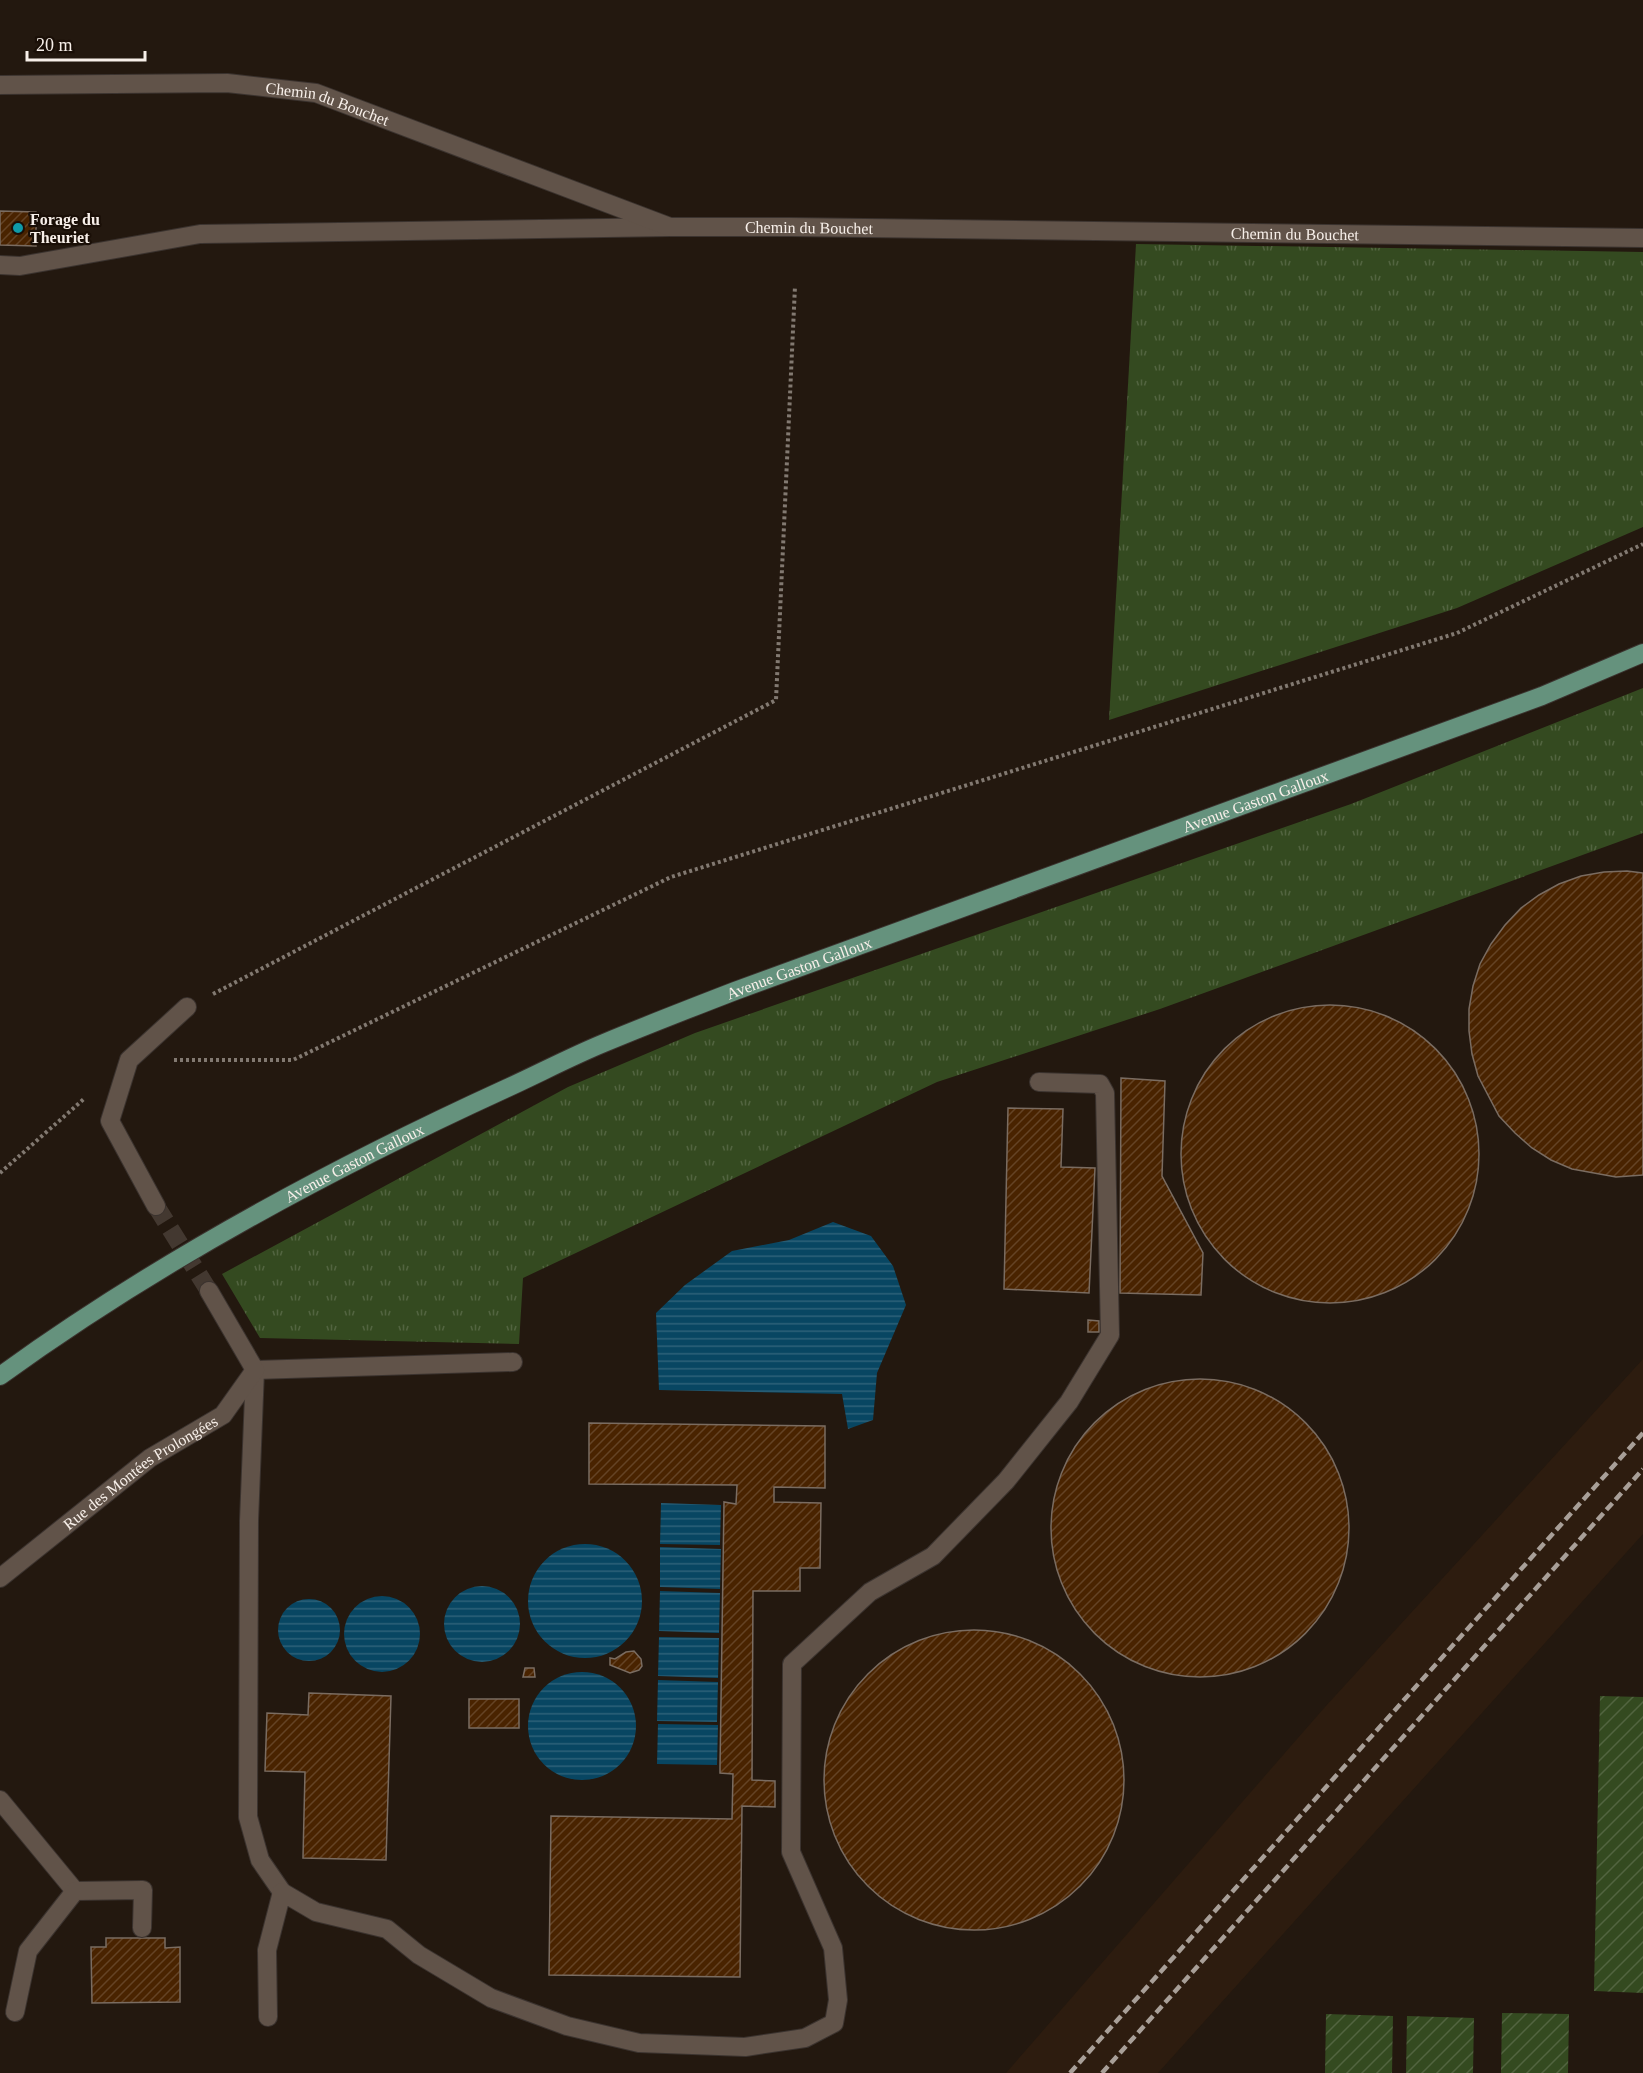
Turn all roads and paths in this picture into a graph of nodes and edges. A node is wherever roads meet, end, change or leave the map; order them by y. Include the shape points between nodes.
1 (0, 86) edge
2 (670, 227) junction
3 (1643, 238) edge
4 (0, 265) edge
5 (795, 286) dead end
6 (1643, 544) edge
7 (1643, 653) edge
8 (187, 1007) joint
9 (129, 1060) junction
10 (1039, 1082) dead end
11 (88, 1096) dead end
12 (0, 1173) edge
13 (156, 1206) tunnel mouth
14 (209, 1291) tunnel mouth
15 (513, 1362) dead end
16 (255, 1370) junction
17 (0, 1376) edge
18 (0, 1578) edge
19 (0, 1800) edge
20 (75, 1891) junction
21 (282, 1892) junction
22 (142, 1928) dead end
23 (15, 2012) dead end
24 (268, 2018) dead end

1 - 2 street, Chemin du Bouchet via 227,83 316,93
2 - 3 street, Chemin du Bouchet
2 - 4 street via 200,234 20,266
5 - 8 path via 776,700
6 - 9 path via 1457,633 671,877 293,1060
7 - 17 main road, Avenue Gaston Galloux via 1542,696 735,991 603,1043 304,1187 164,1266
8 - 9 street
9 - 13 street via 110,1121
10 - 21 street via 1100,1084 1105,1093 1110,1335 1069,1402 990,1498 933,1556 870,1592 792,1664 791,1852 834,1948 838,2000 834,2023 805,2038 745,2047 639,2043 567,2026 491,1998 419,1955 387,1929 316,1912
11 - 12 path
14 - 16 street
15 - 16 street
16 - 18 street, Rue des Montées Prolongées via 223,1415 150,1458
16 - 21 street via 249,1521 248,1817 260,1860
19 - 20 street
20 - 22 street via 143,1890
20 - 23 street via 28,1951
21 - 24 street via 267,1950

